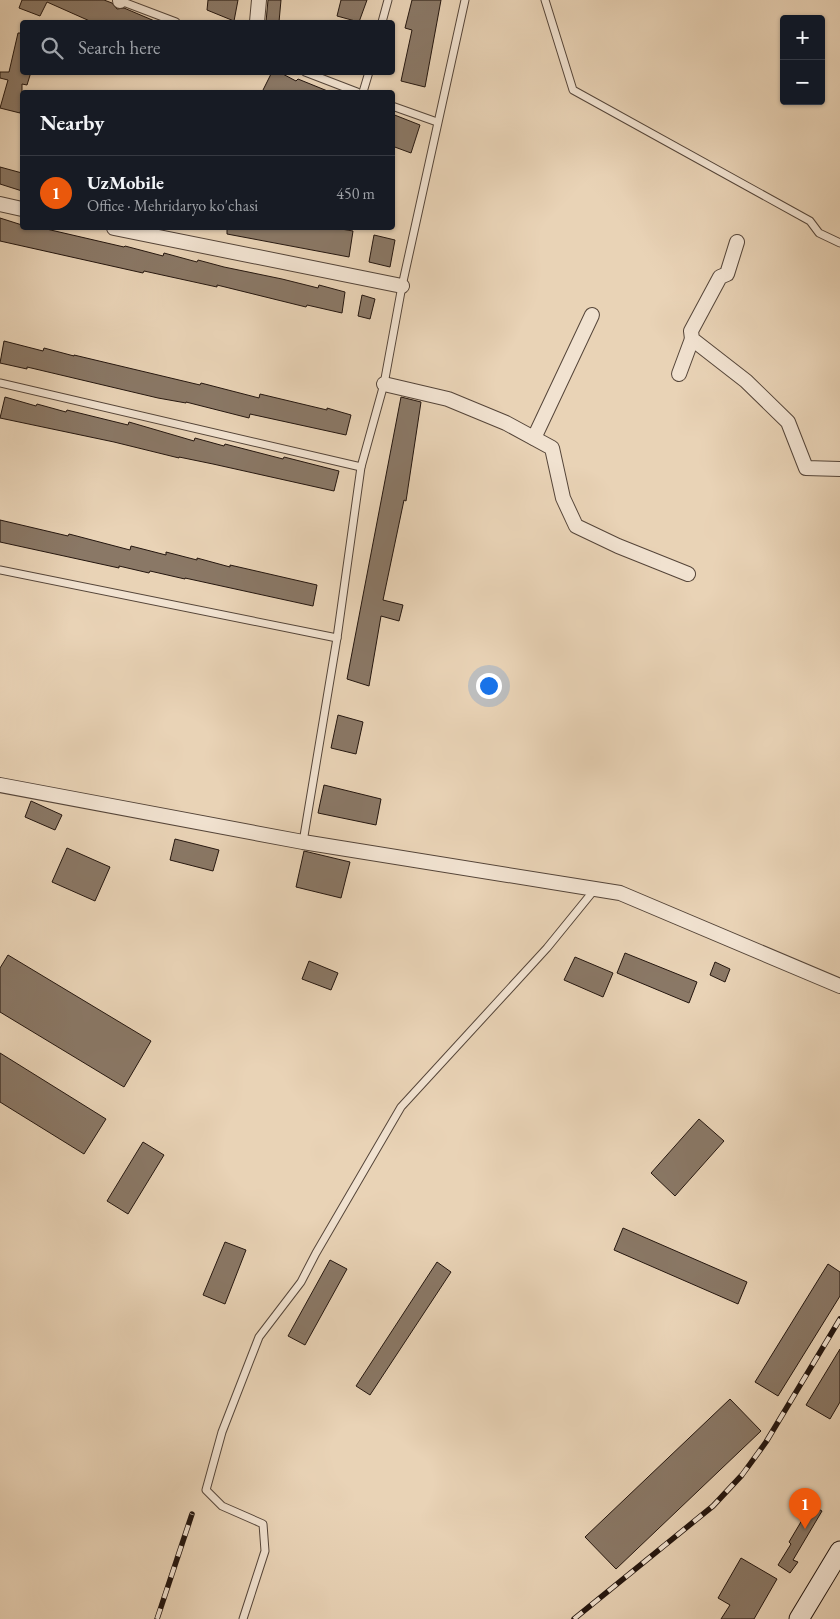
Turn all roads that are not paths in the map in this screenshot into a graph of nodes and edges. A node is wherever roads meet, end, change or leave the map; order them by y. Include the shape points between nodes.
1 (120, 0) edge
2 (259, 0) edge
3 (388, 0) edge
4 (464, 0) edge
5 (546, 0) edge
6 (171, 20) edge
7 (257, 20) edge
8 (383, 20) edge
9 (313, 75) edge
10 (368, 75) edge
11 (352, 90) edge
12 (364, 90) edge
13 (395, 107) edge
14 (437, 122) junction
15 (0, 204) edge
16 (20, 209) edge
17 (124, 230) edge
18 (737, 242) dead end
19 (840, 243) edge
20 (402, 286) junction
21 (592, 315) dead end
22 (692, 340) junction
23 (679, 374) dead end
24 (0, 383) edge
25 (384, 384) junction
26 (534, 438) junction
27 (362, 467) junction
28 (840, 469) edge
29 (0, 570) edge
30 (688, 574) dead end
31 (338, 638) junction
32 (0, 785) edge
33 (303, 842) junction
34 (596, 889) junction
35 (840, 986) edge
36 (840, 1551) edge
37 (242, 1619) edge
38 (799, 1619) edge

1 - 6 lane
2 - 7 street
3 - 8 lane
4 - 14 lane
5 - 19 lane via 573,90 810,220 819,232
9 - 11 lane
10 - 12 lane
13 - 14 lane
14 - 20 lane
15 - 16 street
17 - 20 street
18 - 22 street via 727,274 720,277 690,332
20 - 25 lane
21 - 26 street
22 - 23 street
22 - 28 street via 746,381 788,422 806,468
24 - 27 lane
25 - 26 street via 448,399
25 - 27 lane
26 - 30 street via 552,448 563,498 576,526
27 - 31 lane
29 - 31 lane
31 - 33 lane
32 - 33 street
33 - 34 street
34 - 35 street via 620,894
34 - 37 lane via 548,948 402,1107 301,1282 259,1337 222,1432 206,1490 222,1506 263,1524 265,1551
36 - 38 main road

